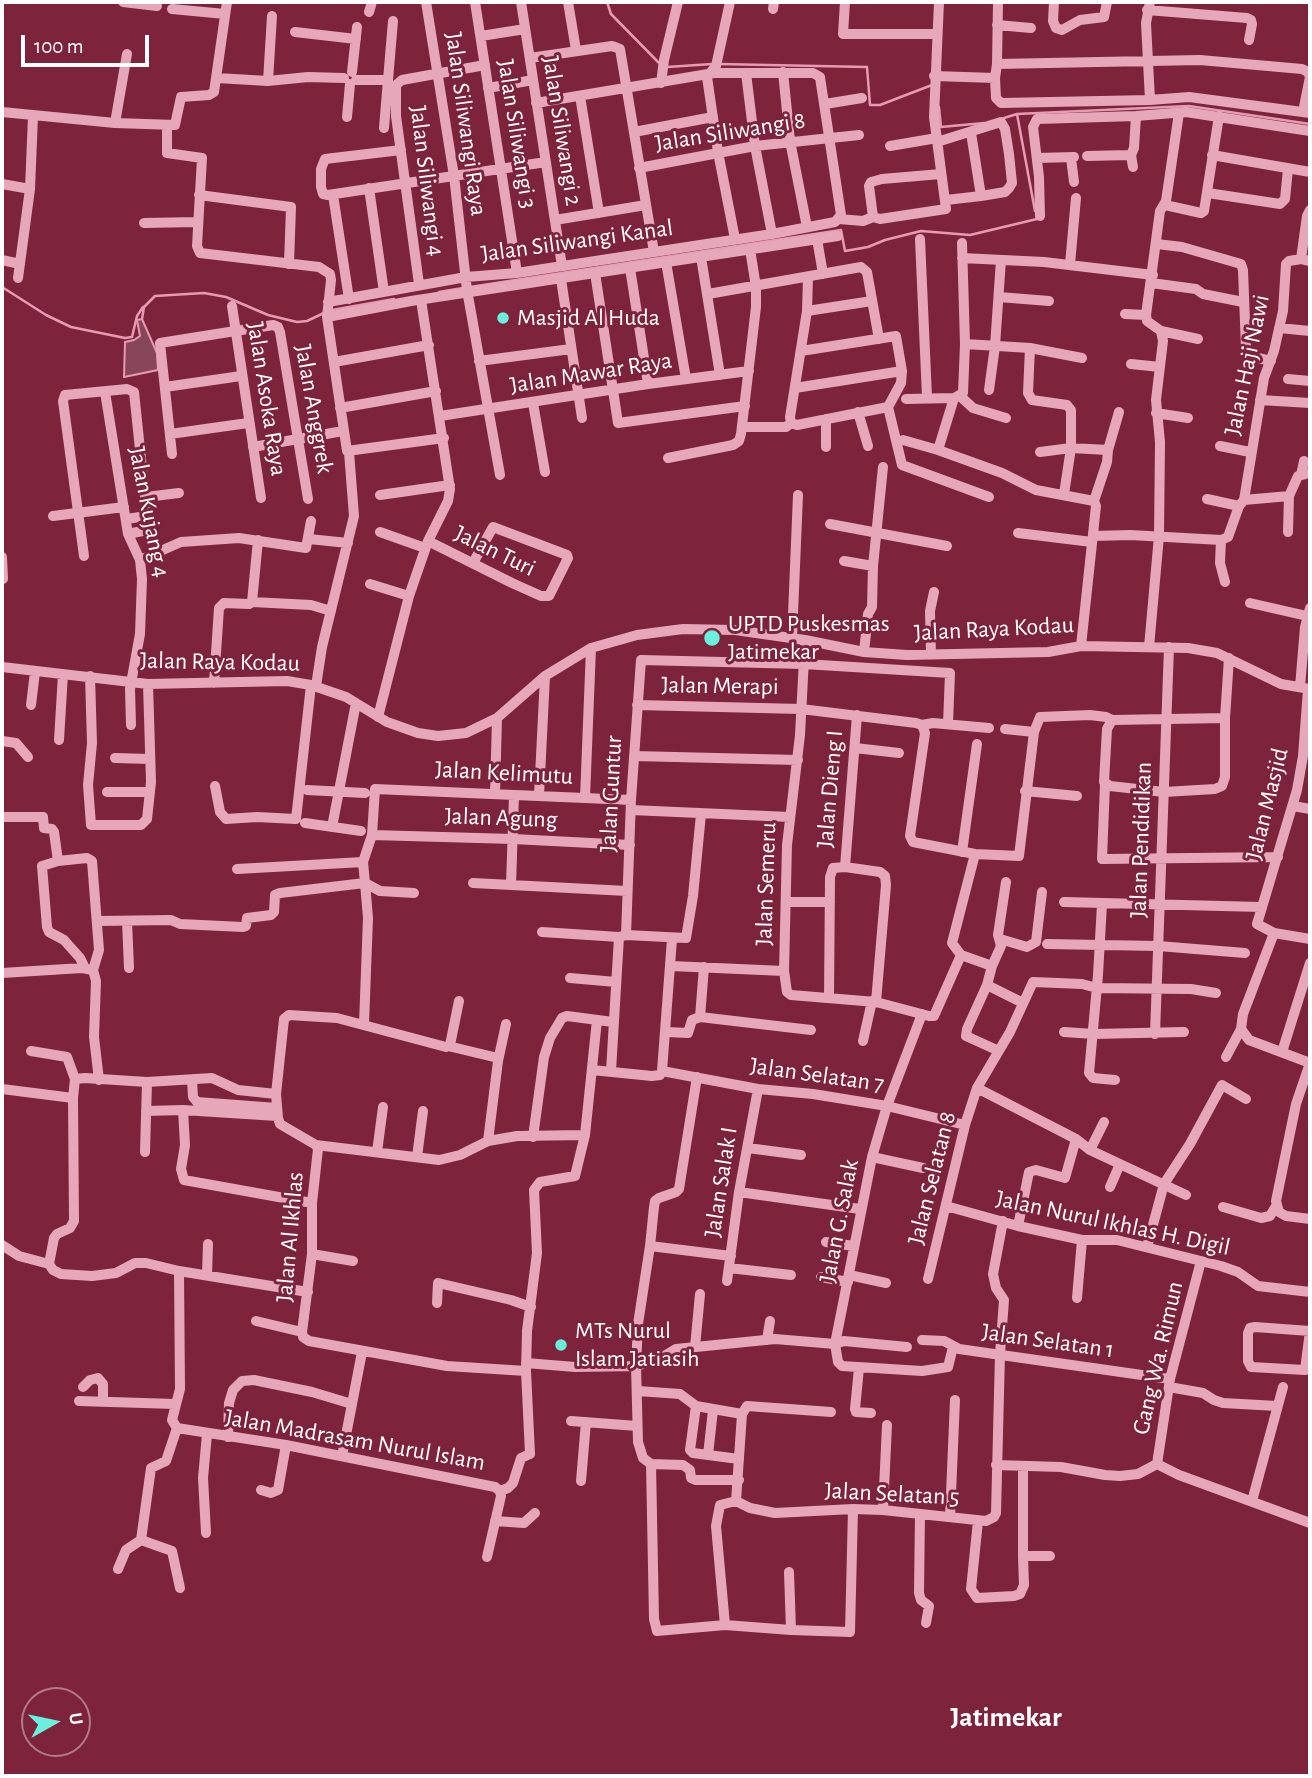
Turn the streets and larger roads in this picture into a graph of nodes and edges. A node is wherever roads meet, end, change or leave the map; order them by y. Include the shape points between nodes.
1 (122, 2) edge
2 (227, 2) edge
3 (426, 2) edge
4 (475, 2) edge
5 (521, 2) edge
6 (568, 2) edge
7 (678, 2) edge
8 (730, 2) edge
9 (845, 2) edge
10 (939, 2) edge
11 (998, 2) edge
12 (1054, 2) edge
13 (1107, 2) edge
14 (157, 6) dead end
15 (1148, 6) edge
16 (172, 9) dead end
17 (225, 14) junction
18 (272, 16) dead end
19 (393, 21) dead end
20 (997, 26) junction
21 (357, 27) dead end
22 (1031, 28) dead end
23 (525, 29) junction
24 (295, 32) dead end
25 (937, 34) junction
26 (481, 36) junction
27 (356, 39) junction
28 (1249, 40) dead end
29 (576, 50) junction
30 (127, 54) dead end
31 (530, 58) junction
32 (1149, 62) junction
33 (997, 64) junction
34 (485, 65) junction
35 (714, 65) junction
36 (783, 72) junction
37 (438, 73) junction
38 (746, 73) junction
39 (218, 78) junction
40 (934, 78) junction
41 (995, 78) junction
42 (350, 79) junction
43 (661, 79) junction
44 (387, 80) junction
45 (533, 80) junction
46 (268, 81) junction
47 (488, 88) junction
48 (627, 89) junction
49 (580, 96) junction
50 (862, 99) dead end
51 (1150, 100) junction
52 (536, 103) junction
53 (825, 104) junction
54 (1186, 106) junction
55 (1306, 112) edge
56 (2, 113) edge
57 (33, 116) junction
58 (1136, 116) junction
59 (1219, 116) junction
60 (347, 117) dead end
61 (713, 117) junction
62 (115, 123) junction
63 (171, 126) junction
64 (384, 128) dead end
65 (1310, 131) edge
66 (634, 132) junction
67 (971, 133) junction
68 (859, 135) dead end
69 (828, 138) junction
70 (937, 140) junction
71 (790, 141) junction
72 (755, 146) junction
73 (890, 146) dead end
74 (401, 150) junction
75 (718, 152) junction
76 (1131, 155) junction
77 (1212, 155) junction
78 (1087, 156) dead end
79 (1037, 158) junction
80 (546, 162) junction
81 (1133, 167) dead end
82 (639, 168) junction
83 (501, 169) junction
84 (1288, 169) junction
85 (1310, 172) edge
86 (942, 174) junction
87 (454, 176) junction
88 (1074, 182) dead end
89 (406, 183) junction
90 (2, 184) edge
91 (369, 188) junction
92 (30, 189) junction
93 (1209, 193) junction
94 (199, 195) junction
95 (333, 195) junction
96 (981, 196) junction
97 (1076, 198) dead end
98 (946, 200) junction
99 (646, 205) junction
100 (1165, 205) junction
101 (1310, 210) edge
102 (599, 213) junction
103 (1040, 216) dead end
104 (840, 217) junction
105 (873, 217) junction
106 (555, 220) junction
107 (198, 222) junction
108 (144, 223) dead end
109 (807, 228) junction
110 (772, 234) junction
111 (838, 236) dead end
112 (817, 239) junction
113 (920, 239) dead end
114 (735, 240) junction
115 (962, 243) dead end
116 (1157, 244) junction
117 (750, 249) junction
118 (654, 252) junction
119 (701, 257) junction
120 (962, 258) junction
121 (2, 260) edge
122 (1001, 260) junction
123 (1306, 260) edge
124 (666, 262) junction
125 (20, 264) junction
126 (289, 264) junction
127 (1070, 264) junction
128 (562, 266) junction
129 (630, 268) junction
130 (517, 273) junction
131 (595, 273) junction
132 (823, 274) junction
133 (808, 277) junction
134 (18, 278) dead end
135 (561, 279) junction
136 (1152, 279) junction
137 (419, 284) junction
138 (466, 285) junction
139 (756, 287) junction
140 (384, 292) junction
141 (708, 294) junction
142 (999, 298) junction
143 (349, 299) junction
144 (421, 300) junction
145 (872, 301) junction
146 (1049, 301) dead end
147 (1243, 302) junction
148 (232, 306) dead end
149 (327, 310) junction
150 (807, 311) junction
151 (1125, 314) dead end
152 (1146, 315) junction
153 (1279, 328) junction
154 (235, 330) junction
155 (1161, 331) junction
156 (1310, 331) edge
157 (879, 339) junction
158 (1198, 339) dead end
159 (965, 344) junction
160 (429, 345) junction
161 (995, 346) junction
162 (1030, 348) junction
163 (571, 349) junction
164 (800, 351) junction
165 (1083, 358) dead end
166 (479, 361) junction
167 (1271, 361) junction
168 (334, 362) junction
169 (1131, 364) dead end
170 (1160, 367) junction
171 (902, 370) junction
172 (749, 372) junction
173 (720, 375) junction
174 (241, 376) junction
175 (686, 379) junction
176 (1287, 379) dead end
177 (1310, 381) edge
178 (648, 384) junction
179 (165, 387) junction
180 (795, 388) junction
181 (612, 390) junction
182 (989, 390) dead end
183 (436, 391) junction
184 (105, 392) junction
185 (578, 395) junction
186 (927, 397) junction
187 (957, 397) junction
188 (906, 399) dead end
189 (1260, 400) junction
190 (533, 403) junction
191 (1310, 403) edge
192 (745, 406) junction
193 (888, 407) junction
194 (340, 408) junction
195 (486, 410) junction
196 (858, 412) junction
197 (1119, 412) dead end
198 (1156, 413) junction
199 (440, 416) junction
200 (582, 418) dead end
201 (1006, 418) dead end
202 (1188, 418) dead end
203 (826, 419) junction
204 (248, 423) junction
205 (791, 423) junction
206 (744, 427) junction
207 (343, 431) junction
208 (170, 433) junction
209 (899, 437) junction
210 (444, 438) junction
211 (298, 439) junction
212 (868, 446) dead end
213 (1220, 446) dead end
214 (253, 447) junction
215 (826, 447) dead end
216 (1071, 448) junction
217 (938, 450) junction
218 (1108, 450) junction
219 (348, 451) junction
220 (1040, 452) dead end
221 (1250, 452) junction
222 (172, 454) dead end
223 (668, 458) dead end
224 (1304, 461) dead end
225 (883, 467) dead end
226 (545, 472) dead end
227 (1306, 474) edge
228 (500, 475) dead end
229 (450, 485) junction
230 (179, 493) dead end
231 (1064, 494) junction
232 (380, 495) dead end
233 (797, 495) dead end
234 (989, 496) dead end
235 (1289, 496) junction
236 (146, 497) junction
237 (261, 498) dead end
238 (308, 499) dead end
239 (1207, 499) dead end
240 (1094, 500) junction
241 (1241, 503) junction
242 (124, 507) junction
243 (78, 513) junction
244 (53, 516) dead end
245 (147, 516) junction
246 (126, 519) junction
247 (311, 521) dead end
248 (830, 524) dead end
249 (380, 532) dead end
250 (877, 532) junction
251 (1288, 532) dead end
252 (1018, 533) dead end
253 (128, 534) junction
254 (1159, 536) junction
255 (1093, 539) junction
256 (258, 540) junction
257 (309, 540) junction
258 (1221, 540) junction
259 (348, 543) junction
260 (427, 544) junction
261 (947, 546) dead end
262 (2, 556) edge
263 (84, 556) dead end
264 (140, 560) junction
265 (844, 561) dead end
266 (473, 563) junction
267 (873, 566) junction
268 (3, 579) edge
269 (1225, 582) dead end
270 (370, 584) dead end
271 (934, 592) dead end
272 (409, 596) junction
273 (252, 602) junction
274 (1250, 603) dead end
275 (331, 611) junction
276 (1309, 612) edge
277 (792, 638) junction
278 (805, 640) junction
279 (1081, 646) junction
280 (1149, 647) junction
281 (1169, 647) junction
282 (591, 648) junction
283 (864, 652) junction
284 (931, 654) junction
285 (1229, 658) junction
286 (804, 664) junction
287 (2, 667) edge
288 (35, 672) junction
289 (62, 674) junction
290 (90, 676) junction
291 (545, 676) junction
292 (131, 682) junction
293 (214, 683) junction
294 (148, 684) junction
295 (314, 686) junction
296 (1306, 688) edge
297 (356, 703) junction
298 (32, 705) dead end
299 (637, 705) junction
300 (802, 709) junction
301 (857, 715) junction
302 (378, 717) junction
303 (496, 718) junction
304 (1225, 718) junction
305 (1167, 719) junction
306 (1112, 720) junction
307 (948, 724) junction
308 (131, 725) dead end
309 (922, 725) junction
310 (989, 728) dead end
311 (1004, 729) dead end
312 (1034, 732) junction
313 (59, 740) dead end
314 (2, 741) edge
315 (977, 744) dead end
316 (855, 748) junction
317 (899, 752) dead end
318 (634, 755) junction
319 (28, 757) dead end
320 (115, 758) dead end
321 (150, 759) junction
322 (798, 760) junction
323 (1105, 784) junction
324 (215, 786) dead end
325 (307, 790) dead end
326 (338, 791) junction
327 (370, 791) junction
328 (1026, 791) junction
329 (107, 792) dead end
330 (149, 792) junction
331 (1164, 792) junction
332 (495, 793) junction
333 (514, 795) junction
334 (539, 796) junction
335 (1077, 796) dead end
336 (585, 798) junction
337 (631, 805) junction
338 (1293, 806) junction
339 (1310, 809) edge
340 (701, 814) junction
341 (3, 817) edge
342 (790, 817) junction
343 (305, 823) dead end
344 (332, 827) junction
345 (366, 833) junction
346 (513, 839) junction
347 (630, 845) junction
348 (962, 852) junction
349 (975, 854) junction
350 (1161, 857) junction
351 (1278, 857) junction
352 (58, 861) junction
353 (363, 862) junction
354 (845, 867) junction
355 (237, 869) dead end
356 (1006, 882) dead end
357 (473, 883) dead end
358 (365, 884) junction
359 (511, 885) junction
360 (627, 891) junction
361 (1042, 892) dead end
362 (414, 893) dead end
363 (787, 902) junction
364 (831, 902) junction
365 (1064, 902) dead end
366 (1102, 904) junction
367 (1158, 905) junction
368 (1261, 907) junction
369 (98, 921) junction
370 (127, 921) junction
371 (542, 932) dead end
372 (1274, 933) junction
373 (622, 936) junction
374 (672, 939) junction
375 (1000, 939) junction
376 (1310, 939) edge
377 (1047, 944) dead end
378 (1100, 946) junction
379 (1158, 946) junction
380 (1245, 953) dead end
381 (961, 955) junction
382 (1310, 963) edge
383 (992, 965) junction
384 (671, 966) junction
385 (704, 967) junction
386 (129, 968) dead end
387 (89, 969) junction
388 (784, 971) junction
389 (2, 973) edge
390 (570, 978) dead end
391 (615, 982) junction
392 (987, 985) junction
393 (1097, 988) junction
394 (1158, 990) junction
395 (1216, 993) dead end
396 (829, 998) junction
397 (459, 1001) dead end
398 (874, 1002) junction
399 (1023, 1003) junction
400 (922, 1014) junction
401 (700, 1017) junction
402 (597, 1020) junction
403 (613, 1022) junction
404 (364, 1024) junction
405 (506, 1024) dead end
406 (811, 1030) dead end
407 (1241, 1030) junction
408 (667, 1032) junction
409 (1064, 1032) dead end
410 (1184, 1032) dead end
411 (1094, 1034) junction
412 (1155, 1034) junction
413 (863, 1041) dead end
414 (447, 1046) junction
415 (31, 1051) dead end
416 (999, 1051) junction
417 (1282, 1052) junction
418 (1226, 1057) dead end
419 (498, 1058) junction
420 (1310, 1063) edge
421 (592, 1070) junction
422 (611, 1071) junction
423 (662, 1071) junction
424 (697, 1077) junction
425 (75, 1079) junction
426 (99, 1080) junction
427 (192, 1080) junction
428 (1115, 1080) dead end
429 (147, 1083) junction
430 (977, 1088) junction
431 (2, 1089) edge
432 (758, 1089) junction
433 (276, 1094) junction
434 (73, 1098) junction
435 (1246, 1099) dead end
436 (887, 1106) junction
437 (383, 1107) dead end
438 (146, 1111) junction
439 (423, 1111) dead end
440 (277, 1112) junction
441 (183, 1114) junction
442 (1104, 1122) dead end
443 (965, 1125) junction
444 (585, 1135) junction
445 (533, 1137) junction
446 (1076, 1139) junction
447 (488, 1141) junction
448 (316, 1145) junction
449 (748, 1148) junction
450 (1090, 1150) junction
451 (145, 1152) dead end
452 (377, 1152) junction
453 (801, 1155) dead end
454 (417, 1157) junction
455 (872, 1157) junction
456 (1120, 1164) junction
457 (923, 1168) dead end
458 (1164, 1184) junction
459 (1110, 1187) dead end
460 (739, 1192) junction
461 (1186, 1195) dead end
462 (312, 1203) junction
463 (946, 1206) junction
464 (1276, 1206) junction
465 (1223, 1207) dead end
466 (860, 1209) junction
467 (1310, 1219) edge
468 (1003, 1221) junction
469 (1018, 1226) junction
470 (1082, 1240) junction
471 (826, 1242) dead end
472 (208, 1244) dead end
473 (2, 1245) edge
474 (650, 1246) junction
475 (855, 1246) junction
476 (1147, 1247) junction
477 (312, 1254) junction
478 (731, 1256) junction
479 (353, 1261) dead end
480 (1202, 1261) junction
481 (49, 1264) junction
482 (729, 1268) junction
483 (179, 1271) junction
484 (207, 1275) junction
485 (791, 1275) dead end
486 (821, 1276) dead end
487 (849, 1278) junction
488 (928, 1279) dead end
489 (727, 1281) dead end
490 (886, 1283) dead end
491 (308, 1292) junction
492 (1310, 1292) edge
493 (700, 1294) dead end
494 (1077, 1298) dead end
495 (437, 1303) dead end
496 (531, 1307) junction
497 (256, 1321) dead end
498 (770, 1321) dead end
499 (1310, 1331) edge
500 (302, 1332) junction
501 (767, 1340) junction
502 (922, 1340) dead end
503 (835, 1344) junction
504 (695, 1347) junction
505 (907, 1347) dead end
506 (953, 1347) junction
507 (362, 1352) junction
508 (1000, 1354) junction
509 (636, 1366) junction
510 (526, 1367) junction
511 (859, 1368) junction
512 (1169, 1383) junction
513 (83, 1387) dead end
514 (1283, 1387) dead end
515 (638, 1391) junction
516 (955, 1400) dead end
517 (79, 1401) dead end
518 (103, 1401) junction
519 (176, 1404) junction
520 (352, 1404) junction
521 (696, 1406) junction
522 (1278, 1406) junction
523 (713, 1409) junction
524 (831, 1412) dead end
525 (742, 1413) junction
526 (871, 1413) dead end
527 (571, 1421) dead end
528 (586, 1422) junction
529 (887, 1425) dead end
530 (638, 1426) junction
531 (177, 1428) junction
532 (207, 1434) junction
533 (228, 1437) junction
534 (286, 1445) junction
535 (708, 1455) junction
536 (342, 1456) junction
537 (739, 1458) junction
538 (651, 1464) junction
539 (1157, 1464) junction
540 (996, 1465) junction
541 (1023, 1466) junction
542 (739, 1480) junction
543 (580, 1481) dead end
544 (261, 1490) dead end
545 (499, 1490) junction
546 (736, 1501) junction
547 (1252, 1501) junction
548 (853, 1509) junction
549 (883, 1510) junction
550 (535, 1513) dead end
551 (920, 1514) junction
552 (950, 1517) junction
553 (495, 1521) junction
554 (978, 1521) junction
555 (1310, 1523) edge
556 (206, 1532) dead end
557 (141, 1541) junction
558 (1023, 1556) junction
559 (1050, 1556) dead end
560 (487, 1557) dead end
561 (118, 1569) dead end
562 (789, 1573) dead end
563 (180, 1588) dead end
564 (926, 1623) dead end
565 (725, 1625) junction
566 (791, 1630) junction

1 - 14 street
2 - 17 street
3 - 37 street, Jalan Siliwangi Raya
4 - 26 street, Jalan Siliwangi 3
5 - 23 street, Jalan Siliwangi 2
6 - 29 street
7 - 43 street
8 - 35 street
9 - 25 street via 844,34
10 - 25 street
11 - 20 street
12 - 13 street via 1054,21 1062,30 1080,20 1104,17
15 - 28 street via 1247,18 1252,24
15 - 32 street
16 - 17 street
17 - 39 street
18 - 46 street
19 - 44 street
20 - 22 street
20 - 33 street
21 - 27 street
23 - 26 street
23 - 31 street, Jalan Siliwangi 2
24 - 27 street
25 - 40 street
26 - 34 street, Jalan Siliwangi 3
27 - 42 street
29 - 31 street
29 - 48 street via 617,47
30 - 62 street
31 - 45 street, Jalan Siliwangi 2
32 - 33 street
32 - 51 street
32 - 55 street via 1200,60 1306,70 1310,77
33 - 41 street
34 - 37 street
34 - 47 street, Jalan Siliwangi 3
35 - 38 street
35 - 43 street
35 - 61 street
36 - 38 street
36 - 53 street via 820,77
36 - 71 street
37 - 74 street, Jalan Siliwangi 4 via 396,85
37 - 87 street, Jalan Siliwangi Raya
38 - 72 street
39 - 46 street
39 - 63 street via 212,94 181,97
40 - 41 street
40 - 70 street
41 - 51 street via 996,99 1001,103
42 - 44 street
42 - 46 street
42 - 60 street
43 - 48 street
44 - 64 street
45 - 47 street
45 - 52 street, Jalan Siliwangi 2
47 - 83 street, Jalan Siliwangi 3
48 - 49 street
48 - 66 street
49 - 52 street
49 - 102 street
50 - 53 street
51 - 54 street
52 - 80 street, Jalan Siliwangi 2
53 - 69 street
54 - 55 street
54 - 58 street
54 - 59 street
54 - 100 street
56 - 57 street
57 - 62 street
57 - 92 street
58 - 76 street
58 - 79 street via 1037,119 1033,127
59 - 65 street
59 - 77 street
61 - 66 street
61 - 75 street
62 - 63 street
63 - 94 street via 167,153 202,158
66 - 82 street
67 - 70 street
67 - 96 street
67 - 96 street via 1001,122 1007,141 1012,183 1005,192
68 - 69 street, Jalan Siliwangi 8
69 - 71 street, Jalan Siliwangi 8
69 - 104 street
70 - 73 street
70 - 86 street
71 - 72 street, Jalan Siliwangi 8
71 - 109 street
72 - 75 street, Jalan Siliwangi 8
72 - 110 street
74 - 89 street, Jalan Siliwangi 4
74 - 95 street via 325,159 321,191
75 - 82 street, Jalan Siliwangi 8
75 - 114 street
76 - 78 street
76 - 81 street
77 - 84 street
77 - 93 street
79 - 88 street via 1073,158
79 - 103 street
80 - 83 street
80 - 106 street, Jalan Siliwangi 2
82 - 99 street
83 - 87 street
83 - 130 street, Jalan Siliwangi 3
84 - 85 street
84 - 93 street via 1285,200 1280,204
86 - 98 street
86 - 105 street via 871,182
87 - 89 street
87 - 138 street, Jalan Siliwangi Raya
89 - 91 street
89 - 137 street, Jalan Siliwangi 4
90 - 92 street
91 - 95 street
91 - 140 street
92 - 125 street
93 - 100 street via 1203,212
94 - 107 street
94 - 126 street via 291,206
95 - 143 street
96 - 98 street
97 - 127 street
98 - 105 street, Jalan Siliwangi Kanal via 944,210
99 - 102 street
99 - 118 street
100 - 116 street via 1160,211
101 - 123 street
102 - 106 street
104 - 105 street, Jalan Siliwangi Kanal via 863,221
104 - 109 street, Jalan Siliwangi Kanal
106 - 128 street, Jalan Siliwangi 2
107 - 108 street
107 - 126 street via 198,250 205,256
109 - 110 street, Jalan Siliwangi Kanal
110 - 114 street, Jalan Siliwangi Kanal
111 - 112 street
112 - 117 street
112 - 132 street
113 - 186 street
114 - 118 street, Jalan Siliwangi Kanal
115 - 120 street
116 - 136 street
116 - 147 street via 1241,264
117 - 119 street
117 - 139 street
118 - 128 street, Jalan Siliwangi Kanal
119 - 124 street
119 - 141 street
120 - 122 street
120 - 159 street
121 - 125 street
122 - 127 street
122 - 142 street
123 - 153 street, Jalan Haji Nawi via 1286,264
124 - 129 street
124 - 175 street
125 - 134 street
126 - 149 street via 326,270 331,279
127 - 136 street
128 - 130 street, Jalan Siliwangi Kanal
129 - 131 street
129 - 178 street
130 - 138 street, Jalan Siliwangi Kanal
131 - 135 street
131 - 181 street
132 - 133 street
132 - 145 street via 865,268
133 - 139 street
133 - 150 street
135 - 138 street
135 - 163 street
136 - 147 street
136 - 152 street
137 - 138 street, Jalan Siliwangi Kanal
137 - 140 street, Jalan Siliwangi Kanal
138 - 144 street
138 - 166 street, Jalan Siliwangi Raya
139 - 141 street
139 - 172 street
140 - 143 street, Jalan Siliwangi Kanal
141 - 173 street
142 - 146 street
142 - 161 street
143 - 149 street, Jalan Siliwangi Kanal
144 - 149 street
144 - 160 street
145 - 150 street
145 - 157 street
147 - 167 street via 1247,353
148 - 154 street, Jalan Asoka Raya
149 - 168 street
150 - 164 street
151 - 152 street
152 - 155 street
153 - 156 street
153 - 167 street, Jalan Haji Nawi
154 - 174 street, Jalan Asoka Raya
154 - 179 street via 160,342
154 - 211 street, Jalan Anggrek via 278,327
155 - 158 street
155 - 170 street
157 - 164 street
157 - 171 street via 896,336
159 - 161 street
159 - 187 street via 965,386
160 - 168 street
160 - 183 street
161 - 162 street
161 - 182 street
162 - 165 street
162 - 216 street via 1028,393 1032,400 1067,405 1072,410
163 - 166 street
163 - 185 street
164 - 180 street
166 - 195 street, Jalan Siliwangi Raya
167 - 189 street, Jalan Haji Nawi
168 - 194 street
169 - 170 street
170 - 198 street
171 - 180 street
171 - 193 street via 901,383
172 - 173 street, Jalan Mawar Raya
172 - 192 street
173 - 175 street, Jalan Mawar Raya
174 - 179 street
174 - 204 street, Jalan Asoka Raya
175 - 178 street, Jalan Mawar Raya
176 - 177 street
178 - 181 street, Jalan Mawar Raya
179 - 208 street
180 - 205 street
181 - 185 street, Jalan Mawar Raya
181 - 192 street via 621,424
183 - 194 street
183 - 199 street
184 - 236 street via 134,392
184 - 242 street, Jalan Kujang 4
184 - 243 street via 63,396
185 - 190 street, Jalan Mawar Raya
185 - 200 street
186 - 187 street
186 - 188 street
187 - 201 street via 973,408
187 - 217 street
189 - 191 street
189 - 221 street, Jalan Haji Nawi
190 - 195 street, Jalan Mawar Raya
190 - 226 street
192 - 206 street
193 - 196 street
193 - 209 street
194 - 207 street
195 - 199 street, Jalan Mawar Raya
195 - 228 street, Jalan Siliwangi Raya
196 - 203 street
196 - 212 street
197 - 218 street
198 - 202 street
198 - 254 street
199 - 210 street
203 - 205 street
203 - 215 street
204 - 208 street
204 - 214 street, Jalan Asoka Raya
205 - 206 street via 786,427
206 - 223 street via 733,445
207 - 211 street
207 - 219 street
208 - 222 street
209 - 217 street
209 - 234 street via 902,465
210 - 219 street
210 - 229 street
211 - 214 street
211 - 238 street, Jalan Anggrek
213 - 221 street
214 - 237 street, Jalan Asoka Raya
216 - 218 street
216 - 220 street
216 - 231 street
217 - 231 street via 1036,490
218 - 240 street
219 - 259 street via 354,512
221 - 241 street, Jalan Haji Nawi
224 - 227 street
225 - 250 street
227 - 235 street via 1294,480
229 - 232 street
229 - 260 street via 448,501
230 - 236 street
231 - 240 street
233 - 277 street
235 - 241 street
235 - 251 street
236 - 245 street
239 - 241 street
240 - 255 street
241 - 258 street, Jalan Haji Nawi via 1228,537
242 - 243 street
242 - 246 street, Jalan Kujang 4
243 - 244 street
243 - 263 street
245 - 246 street
245 - 253 street via 147,530
246 - 253 street, Jalan Kujang 4
247 - 257 street
248 - 250 street
249 - 260 street, Jalan Turi
250 - 261 street
250 - 267 street
252 - 255 street
253 - 264 street, Jalan Kujang 4
254 - 255 street
254 - 258 street
254 - 280 street
255 - 279 street
256 - 257 street via 303,548
256 - 264 street via 181,542
256 - 273 street
257 - 259 street
258 - 269 street
259 - 275 street
260 - 266 street, Jalan Turi
260 - 272 street
262 - 268 street
264 - 292 street, Jalan Kujang 4 via 143,603
265 - 267 street
266 - 266 street, Jalan Turi via 493,527 567,555 549,596
267 - 283 street
270 - 272 street
271 - 284 street
272 - 302 street
273 - 275 street via 310,605
273 - 293 street via 224,603 219,608
274 - 276 street
275 - 295 street
276 - 296 street, Jalan Masjid
277 - 278 street, Jalan Raya Kodau
277 - 282 street, Jalan Raya Kodau via 683,629
278 - 283 street, Jalan Raya Kodau
278 - 286 street, Jalan Semeru
279 - 280 street, Jalan Raya Kodau
279 - 284 street, Jalan Raya Kodau via 1048,652
280 - 281 street, Jalan Raya Kodau
281 - 285 street, Jalan Raya Kodau
281 - 305 street, Jalan Pendidikan
282 - 291 street, Jalan Raya Kodau
282 - 336 street
283 - 284 street, Jalan Raya Kodau
285 - 296 street, Jalan Raya Kodau via 1269,679
285 - 304 street
286 - 299 street, Jalan Guntur via 646,658 641,660
286 - 300 street, Jalan Semeru
286 - 307 street via 950,673
287 - 288 street, Jalan Raya Kodau
288 - 289 street, Jalan Raya Kodau
288 - 298 street
289 - 290 street, Jalan Raya Kodau
289 - 313 street
290 - 292 street, Jalan Raya Kodau
290 - 330 street via 90,824 143,824
291 - 303 street, Jalan Raya Kodau
291 - 334 street
292 - 294 street, Jalan Raya Kodau
292 - 308 street, Jalan Kujang 4
293 - 294 street, Jalan Raya Kodau
293 - 295 street, Jalan Raya Kodau via 287,681
294 - 321 street
295 - 297 street, Jalan Raya Kodau
295 - 324 street via 296,819 226,819
296 - 338 street, Jalan Masjid via 1303,756
297 - 302 street, Jalan Raya Kodau
297 - 326 street
299 - 300 street, Jalan Merapi
299 - 318 street, Jalan Guntur
300 - 301 street, Jalan Merapi
300 - 322 street, Jalan Semeru
301 - 309 street, Jalan Merapi
301 - 316 street, Jalan Dieng I
302 - 303 street, Jalan Raya Kodau via 438,736 466,733
303 - 332 street
304 - 305 street
304 - 331 street via 1222,786
305 - 306 street
305 - 331 street, Jalan Pendidikan
306 - 312 street via 1044,715
306 - 323 street via 1107,729
307 - 309 street, Jalan Merapi
307 - 310 street, Jalan Merapi
309 - 348 street via 925,733 911,839
311 - 312 street
312 - 328 street
314 - 319 street via 16,743
315 - 348 street
316 - 317 street
316 - 354 street, Jalan Dieng I
318 - 322 street
318 - 337 street, Jalan Guntur
320 - 321 street
321 - 330 street
322 - 342 street, Jalan Semeru
323 - 331 street
323 - 350 street via 1102,859
325 - 326 street, Jalan Kelimutu
326 - 327 street, Jalan Kelimutu
326 - 344 street
327 - 332 street, Jalan Kelimutu
327 - 345 street
328 - 335 street
328 - 349 street via 1019,856
329 - 330 street
331 - 350 street, Jalan Pendidikan
332 - 333 street, Jalan Kelimutu
333 - 334 street, Jalan Kelimutu
333 - 346 street
334 - 336 street, Jalan Kelimutu
336 - 337 street, Jalan Kelimutu
337 - 340 street, Jalan Kelimutu
337 - 347 street, Jalan Guntur
338 - 339 street
338 - 351 street, Jalan Masjid
340 - 342 street, Jalan Kelimutu
340 - 374 street via 688,933 686,938
341 - 352 street via 43,817 44,828 54,832
342 - 363 street, Jalan Semeru
343 - 344 street, Jalan Agung
344 - 345 street, Jalan Agung
345 - 346 street, Jalan Agung
345 - 353 street
346 - 347 street, Jalan Agung
346 - 359 street
347 - 360 street, Jalan Guntur
348 - 349 street
349 - 381 street via 952,943
350 - 351 street
350 - 367 street, Jalan Pendidikan
351 - 368 street, Jalan Masjid
352 - 369 street via 87,858 92,862
352 - 387 street via 41,866 47,927
353 - 355 street
353 - 358 street
354 - 364 street via 831,871
354 - 398 street via 885,876
356 - 375 street
357 - 359 street
358 - 362 street via 380,891
358 - 370 street via 280,893 275,895 271,915 247,918 243,928 171,920
358 - 404 street
359 - 360 street
360 - 373 street, Jalan Guntur
361 - 375 street via 1036,942 1027,947
363 - 364 street
363 - 388 street, Jalan Semeru
364 - 396 street
365 - 366 street
366 - 367 street
366 - 378 street
367 - 368 street
367 - 379 street, Jalan Pendidikan
368 - 372 street, Jalan Masjid via 1258,926
369 - 370 street
369 - 387 street via 99,950
370 - 386 street
371 - 373 street
372 - 376 street
372 - 407 street
373 - 374 street
373 - 391 street, Jalan Guntur
374 - 384 street
375 - 383 street via 1000,952
377 - 378 street
378 - 379 street
378 - 393 street
379 - 380 street
379 - 394 street, Jalan Pendidikan
381 - 383 street
381 - 400 street via 934,1016
382 - 417 street
383 - 392 street
384 - 385 street
384 - 408 street
385 - 388 street
385 - 401 street
387 - 389 street
387 - 426 street via 96,981 94,1037
388 - 396 street, Jalan Semeru via 787,992
390 - 391 street
391 - 403 street, Jalan Guntur
392 - 399 street
392 - 416 street via 966,1036
393 - 394 street
393 - 399 street, Jalan Selatan 8 via 1033,982
393 - 411 street
394 - 395 street
394 - 412 street, Jalan Pendidikan
396 - 398 street, Jalan Semeru
397 - 414 street
398 - 400 street, Jalan Semeru
398 - 413 street
399 - 416 street, Jalan Selatan 8
400 - 436 street, Jalan G. Salak
401 - 406 street
401 - 408 street via 692,1020 688,1033
402 - 403 street
402 - 421 street
402 - 445 street via 567,1016 550,1038
403 - 422 street, Jalan Guntur
404 - 414 street
404 - 433 street via 286,1016
405 - 419 street
407 - 417 street via 1249,1040
407 - 418 street
408 - 423 street
409 - 411 street
410 - 412 street
411 - 412 street
411 - 428 street via 1090,1077
414 - 419 street
415 - 425 street via 67,1057
416 - 430 street, Jalan Selatan 8
417 - 420 street
419 - 447 street
420 - 464 street via 1296,1104
421 - 422 street, Jalan Selatan 7
421 - 444 street
422 - 423 street, Jalan Selatan 7 via 656,1076
423 - 424 street, Jalan Selatan 7
424 - 432 street, Jalan Selatan 7
424 - 474 street, Jalan Salak I via 679,1189 655,1201
425 - 426 street
425 - 434 street
426 - 429 street
427 - 429 street
427 - 433 street via 212,1078 238,1090
427 - 440 street via 197,1102
429 - 438 street
430 - 443 street, Jalan Selatan 8
430 - 446 street
431 - 434 street
432 - 436 street, Jalan Selatan 7
432 - 449 street, Jalan Salak I
433 - 440 street
434 - 481 street via 74,1221 54,1238
435 - 458 street via 1222,1084
436 - 443 street, Jalan Selatan 7
436 - 455 street, Jalan G. Salak
437 - 452 street
438 - 441 street
438 - 451 street
439 - 454 street
440 - 441 street
440 - 448 street, Jalan Al Ikhlas via 280,1124
441 - 462 street via 184,1180
442 - 450 street
443 - 463 street, Jalan Selatan 8
444 - 445 street
444 - 496 street via 575,1176 540,1182 534,1189 537,1253
445 - 447 street
446 - 450 street
446 - 469 street via 1065,1178 1029,1172
447 - 454 street via 449,1158
448 - 452 street
448 - 462 street, Jalan Al Ikhlas via 319,1154
449 - 453 street
449 - 460 street, Jalan Salak I
450 - 456 street
452 - 454 street
455 - 457 street
455 - 466 street, Jalan G. Salak
456 - 458 street
456 - 459 street
458 - 461 street
458 - 476 street
460 - 466 street
460 - 478 street, Jalan Salak I
462 - 477 street, Jalan Al Ikhlas
463 - 468 street, Jalan Nurul Ikhlas H. Digil
463 - 488 street, Jalan Selatan 8
464 - 465 street via 1270,1216 1261,1218
464 - 467 street via 1286,1216
466 - 475 street, Jalan G. Salak
468 - 469 street, Jalan Nurul Ikhlas H. Digil
468 - 508 street via 993,1274 1004,1300
469 - 470 street, Jalan Nurul Ikhlas H. Digil
470 - 476 street, Jalan Nurul Ikhlas H. Digil via 1117,1240
470 - 494 street
471 - 475 street
472 - 484 street
473 - 481 street via 19,1256
474 - 478 street
474 - 509 street, Jalan Salak I
475 - 487 street, Jalan G. Salak
476 - 480 street, Jalan Nurul Ikhlas H. Digil
477 - 479 street
477 - 491 street, Jalan Al Ikhlas
478 - 482 street, Jalan Salak I
480 - 492 street, Jalan Nurul Ikhlas H. Digil via 1232,1270 1258,1286
480 - 512 street, Gang Wa. Rimun
481 - 483 street via 61,1274 76,1276 117,1273 135,1263
482 - 485 street
482 - 489 street, Jalan Salak I
483 - 484 street
483 - 519 street via 180,1389
484 - 491 street
486 - 487 street
487 - 490 street
487 - 503 street, Jalan G. Salak
491 - 500 street, Jalan Al Ikhlas
493 - 504 street
495 - 496 street via 438,1283
496 - 510 street
497 - 500 street
498 - 501 street
499 - 499 street via 1250,1328 1249,1365 1305,1370
500 - 507 street, Jalan Al Ikhlas via 309,1341
501 - 503 street
501 - 504 street
502 - 506 street, Jalan Selatan 1 via 944,1341
503 - 505 street
503 - 511 street via 840,1365
504 - 509 street via 676,1349
506 - 508 street, Jalan Selatan 1
506 - 511 street via 948,1367 922,1371
507 - 510 street, Jalan Al Ikhlas via 447,1366
507 - 520 street
508 - 512 street, Jalan Selatan 1
508 - 540 street
509 - 510 street, Jalan Al Ikhlas
509 - 515 street, Jalan Salak I
510 - 545 street via 530,1454 521,1458 513,1483
511 - 526 street via 855,1409
512 - 522 street, Jalan Selatan 1 via 1203,1392 1219,1402
512 - 539 street, Gang Wa. Rimun
513 - 518 street via 98,1378 103,1384
514 - 522 street
515 - 521 street via 680,1394
515 - 530 street, Jalan Salak I
516 - 552 street
517 - 518 street
518 - 519 street
519 - 531 street via 172,1420
520 - 533 street via 312,1392 242,1381 229,1403
520 - 536 street
521 - 523 street
521 - 535 street via 690,1450
522 - 547 street
523 - 525 street
523 - 535 street
524 - 525 street via 747,1406
525 - 537 street
527 - 528 street
528 - 530 street
528 - 543 street
529 - 549 street
530 - 538 street, Jalan Salak I via 640,1450
531 - 532 street, Jalan Madrasam Nurul Islam
531 - 557 street via 166,1461 151,1468
532 - 533 street, Jalan Madrasam Nurul Islam
532 - 556 street via 203,1478
533 - 534 street, Jalan Madrasam Nurul Islam
534 - 536 street, Jalan Madrasam Nurul Islam
534 - 544 street via 278,1490
535 - 537 street
536 - 545 street, Jalan Madrasam Nurul Islam
537 - 542 street
538 - 542 street via 683,1465 696,1480
538 - 565 street via 656,1629
539 - 541 street via 1138,1474 1120,1476
539 - 547 street
540 - 541 street
540 - 554 street, Jalan Selatan 5 via 996,1513 991,1520
541 - 558 street
542 - 546 street
545 - 553 street, Jalan Madrasam Nurul Islam
546 - 548 street, Jalan Selatan 5 via 775,1513
546 - 565 street via 720,1505 716,1526
547 - 555 street
548 - 549 street, Jalan Selatan 5
548 - 566 street via 850,1632
549 - 551 street, Jalan Selatan 5
550 - 553 street via 524,1523
551 - 552 street, Jalan Selatan 5
551 - 564 street via 920,1597 929,1606
552 - 554 street, Jalan Selatan 5
553 - 560 street, Jalan Madrasam Nurul Islam
554 - 558 street via 971,1589 977,1598 1020,1594
557 - 561 street via 126,1550
557 - 563 street via 172,1551
558 - 559 street
562 - 566 street
565 - 566 street

